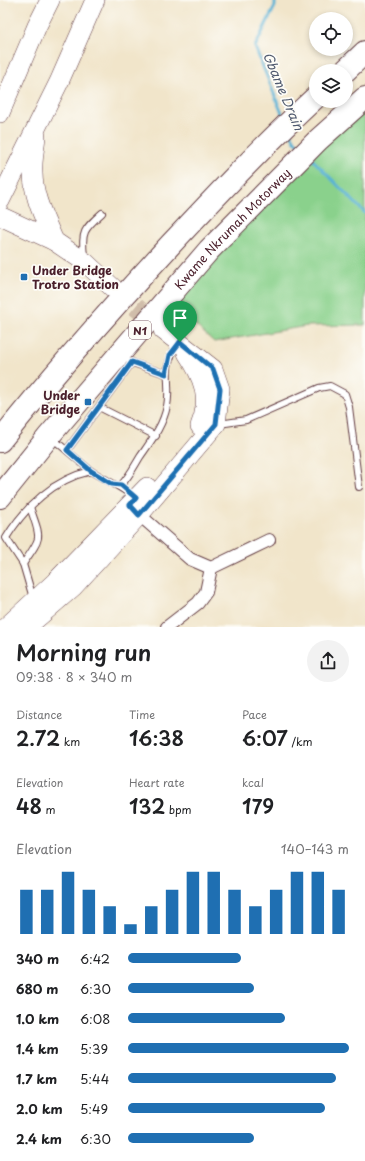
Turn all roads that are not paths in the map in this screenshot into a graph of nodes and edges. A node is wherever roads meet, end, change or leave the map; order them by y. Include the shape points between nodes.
1 (50, 0) edge
2 (95, 0) edge
3 (365, 52) edge
4 (352, 64) edge
5 (365, 98) edge
6 (309, 103) edge
7 (0, 113) edge
8 (37, 124) junction
9 (0, 213) edge
10 (102, 213) dead end
11 (54, 241) junction
12 (85, 262) junction
13 (113, 288) tunnel mouth
14 (163, 330) tunnel mouth
15 (180, 342) junction
16 (124, 360) junction
17 (166, 374) junction
18 (99, 407) junction
19 (216, 424) junction
20 (49, 436) junction
21 (156, 436) junction
22 (0, 441) edge
23 (67, 450) junction
24 (91, 471) junction
25 (121, 485) junction
26 (360, 487) dead end
27 (0, 497) edge
28 (135, 506) junction
29 (30, 507) junction
30 (6, 538) junction
31 (269, 540) dead end
32 (0, 543) edge
33 (23, 564) junction
34 (211, 568) junction
35 (34, 600) junction
36 (6, 627) edge
37 (27, 627) edge
38 (167, 627) edge

1 - 7 main road via 7,89
2 - 8 main road via 59,82
3 - 4 highway
5 - 16 highway, Kwame Nkrumah Motorway / N1 via 318,140 209,250
6 - 22 highway via 142,276
8 - 9 main road
8 - 11 main road via 34,185
9 - 11 main road
10 - 12 lane via 84,232 82,239
11 - 12 main road
12 - 13 main road
14 - 15 main road
15 - 17 lane via 170,355
15 - 19 main road via 213,369 220,389
15 - 28 main road via 196,366 206,392 206,413 200,428
16 - 17 lane
16 - 18 lane
16 - 20 highway, Kwame Nkrumah Motorway / N1
17 - 21 lane via 167,405
18 - 21 lane
18 - 23 lane
19 - 26 lane via 246,420 319,388 330,386 344,394 349,407
19 - 28 main road
20 - 23 lane
20 - 27 highway, Kwame Nkrumah Motorway / N1
21 - 25 lane
23 - 24 lane
24 - 25 lane via 112,484
24 - 29 lane via 80,473 57,485
25 - 28 lane
28 - 34 street via 190,559
28 - 35 main road
28 - 37 main road via 73,587
29 - 30 lane
29 - 33 lane via 39,536 38,542
30 - 32 lane
30 - 33 lane
31 - 34 street
33 - 35 lane
34 - 38 street via 206,592 198,603
35 - 36 main road

